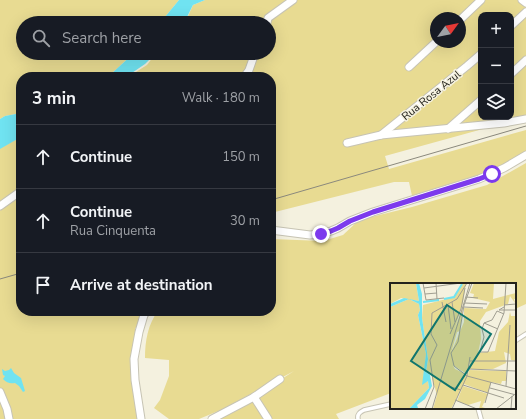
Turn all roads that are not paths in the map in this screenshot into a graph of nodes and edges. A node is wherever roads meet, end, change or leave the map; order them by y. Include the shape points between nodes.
1 (293, 0) edge
2 (481, 0) edge
3 (522, 0) edge
4 (526, 3) edge
5 (526, 12) edge
6 (466, 14) edge
7 (271, 16) edge
8 (514, 23) edge
9 (430, 47) edge
10 (478, 57) edge
11 (253, 60) edge
12 (526, 60) edge
13 (409, 66) dead end
14 (514, 71) edge
15 (248, 72) edge
16 (478, 103) edge
17 (526, 120) edge
18 (448, 129) junction
19 (381, 135) junction
20 (347, 143) dead end
21 (526, 155) edge
22 (16, 195) edge
23 (0, 206) edge
24 (276, 231) edge
25 (144, 316) edge
26 (526, 334) edge
27 (516, 340) edge
28 (280, 379) dead end
29 (0, 392) edge
30 (254, 397) junction
31 (390, 404) edge
32 (478, 409) edge
33 (9, 419) edge
34 (141, 419) edge
35 (212, 419) edge
36 (268, 419) edge
37 (358, 419) edge
38 (481, 419) edge

1 - 7 street
2 - 6 street
3 - 4 street
5 - 8 street
9 - 13 street
10 - 19 street, Rua Rosa Azul
11 - 15 street
12 - 14 street
16 - 18 street
17 - 18 street
18 - 19 street
19 - 20 street
21 - 24 street via 479,179 373,212 321,234
22 - 23 street
25 - 34 street via 134,359
26 - 27 lane
28 - 30 street
29 - 33 street
30 - 35 street
30 - 36 street
31 - 37 lane via 360,411
32 - 38 lane

